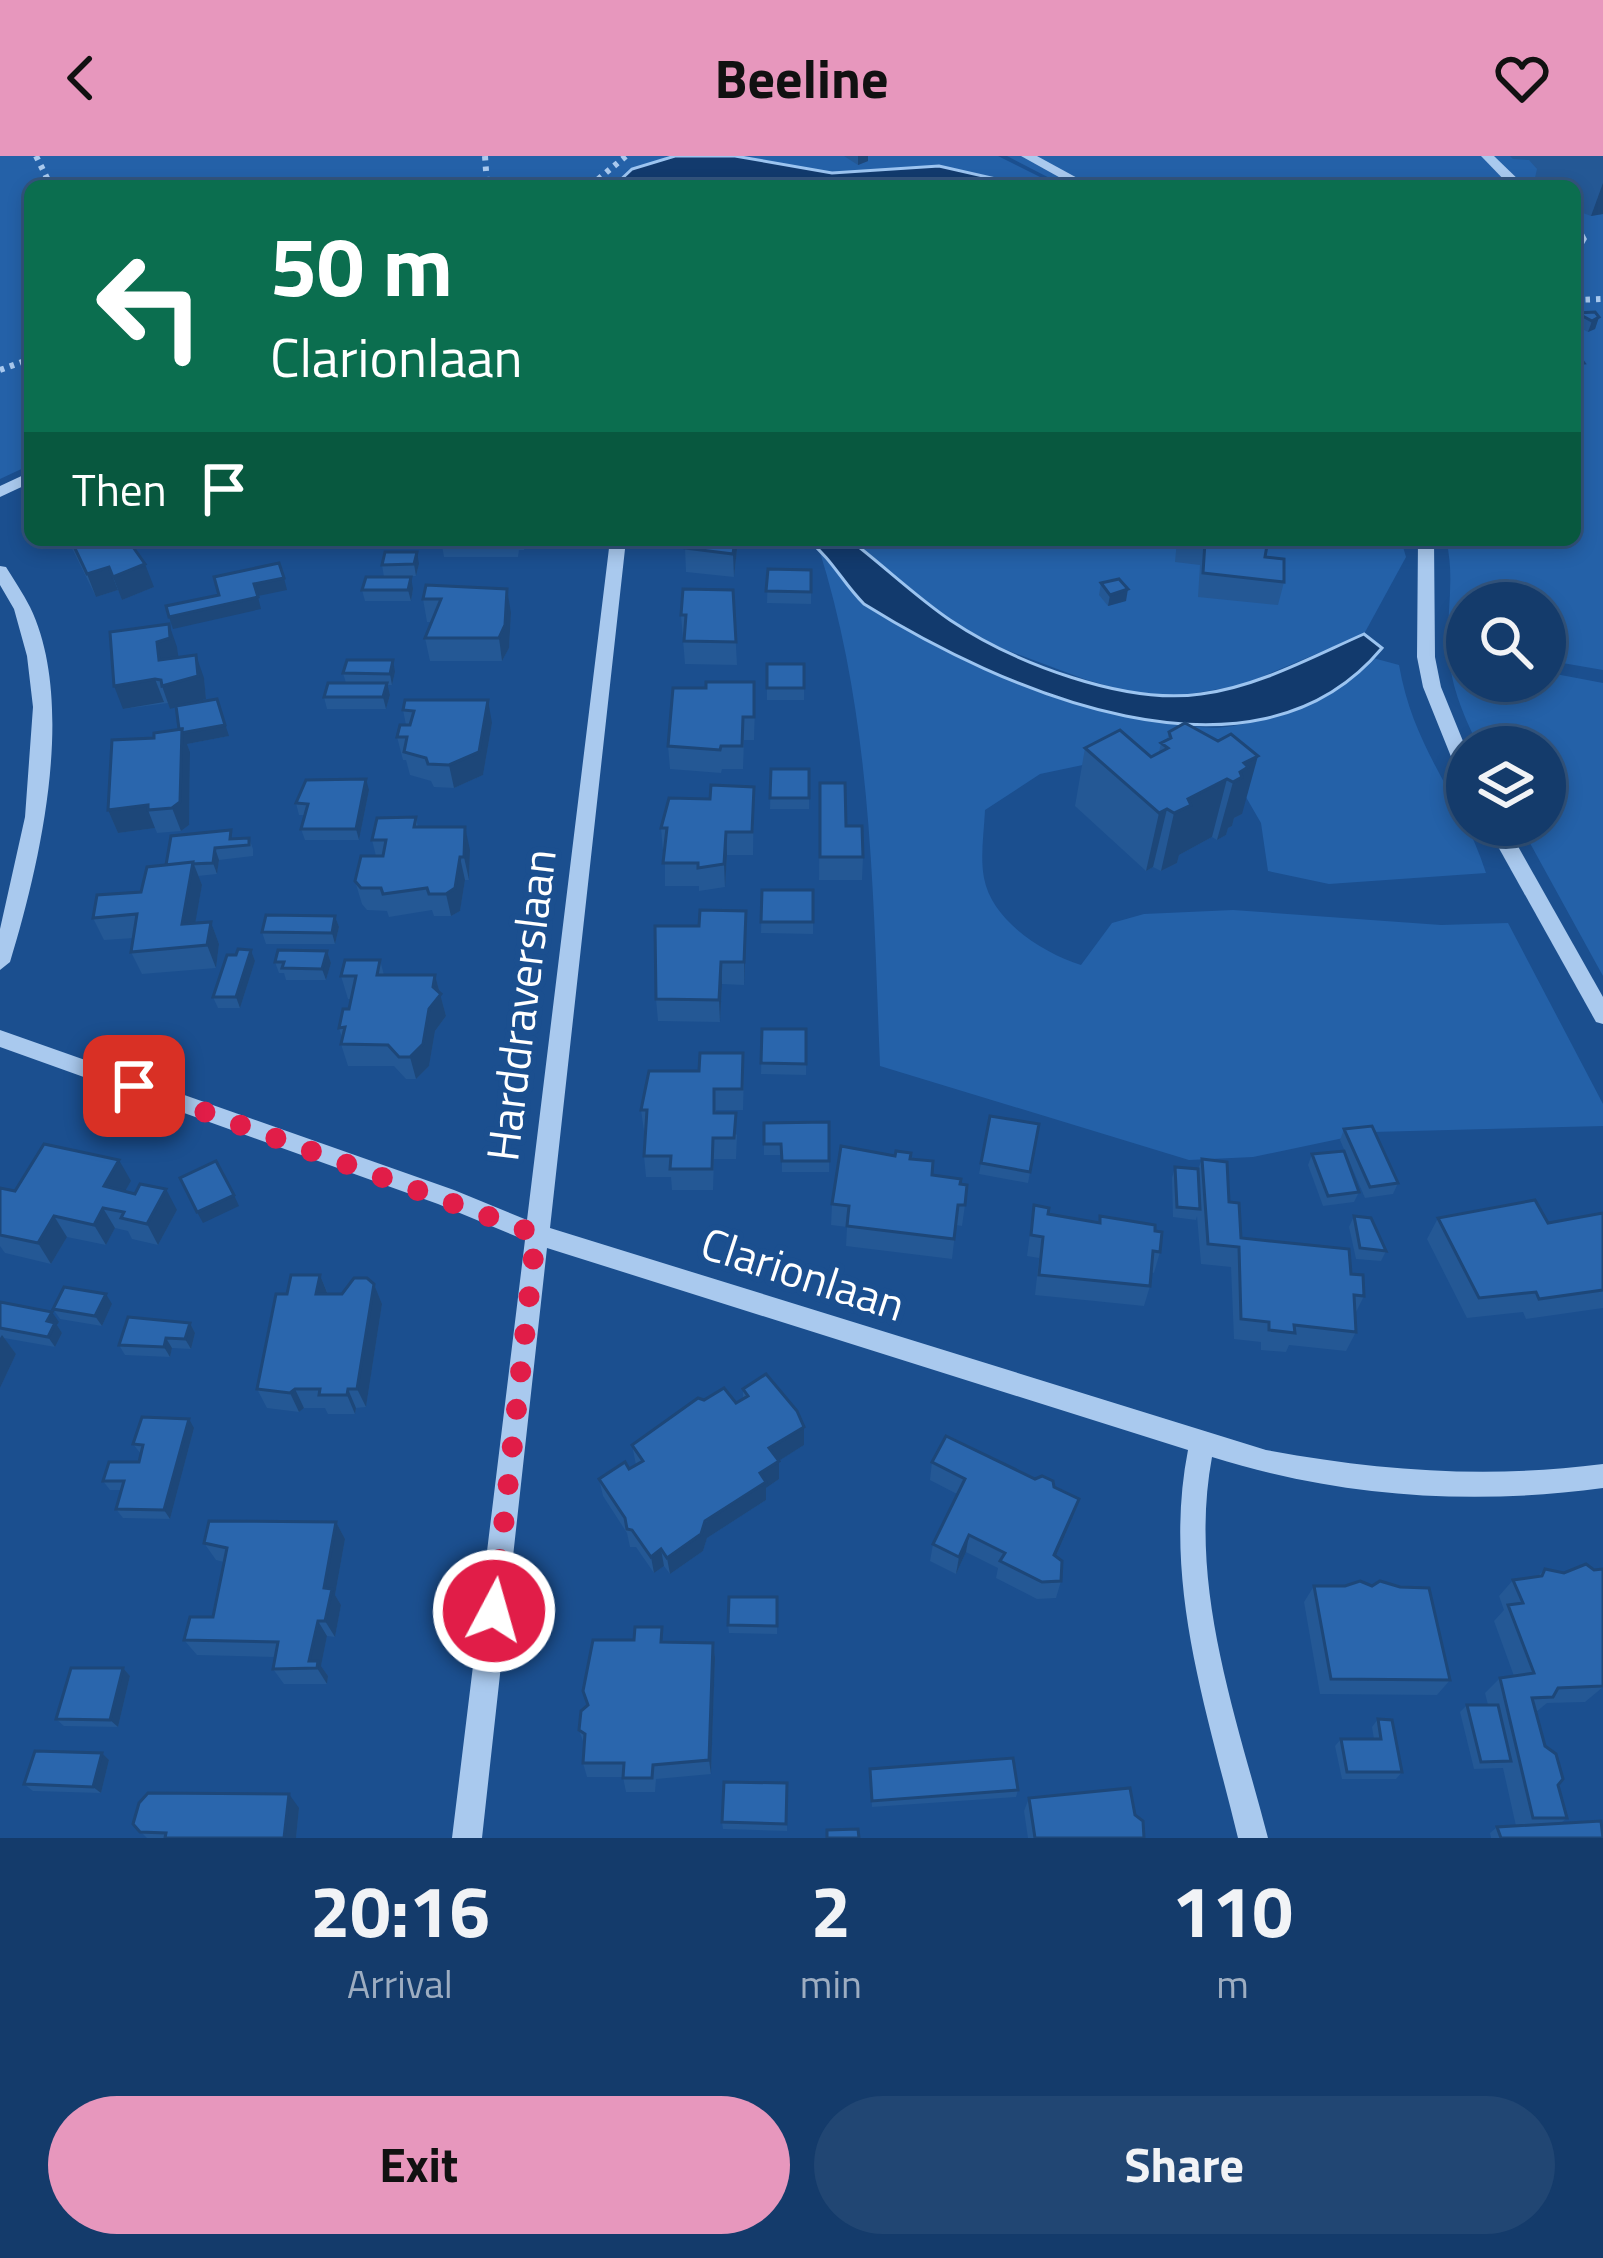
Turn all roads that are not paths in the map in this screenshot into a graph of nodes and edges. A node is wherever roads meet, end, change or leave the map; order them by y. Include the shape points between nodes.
1 (1027, 156) edge
2 (1487, 156) edge
3 (1073, 180) edge
4 (1506, 180) edge
5 (617, 546) edge
6 (1426, 546) edge
7 (0, 571) edge
8 (1448, 726) edge
9 (1508, 846) edge
10 (0, 962) edge
11 (1603, 1016) edge
12 (0, 1039) edge
13 (536, 1234) junction
14 (1202, 1444) junction
15 (1603, 1476) edge
16 (467, 1838) edge
17 (1253, 1838) edge

1 - 3 street
2 - 4 street
5 - 13 street, Harddraverslaan
6 - 8 street via 1426,657
7 - 10 street via 14,588 33,647 43,724 38,815
9 - 11 street
12 - 13 street, Clarionlaan
13 - 14 street, Clarionlaan
13 - 16 street, Harddraverslaan
14 - 15 street, Clarionlaan via 1362,1482 1451,1490
14 - 17 street via 1192,1478 1194,1566

